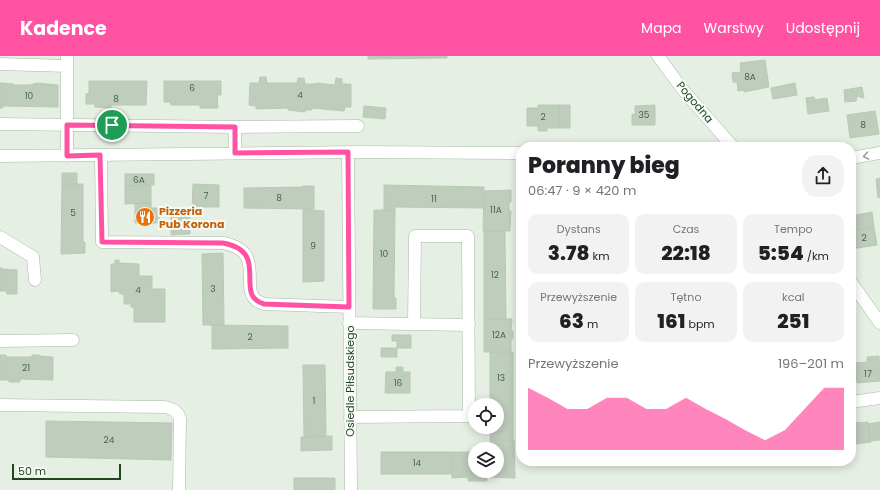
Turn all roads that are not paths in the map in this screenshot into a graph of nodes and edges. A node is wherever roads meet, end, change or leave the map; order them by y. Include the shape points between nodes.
1 (658, 56) edge
2 (67, 61) edge
3 (0, 64) edge
4 (0, 124) edge
5 (67, 125) junction
6 (358, 126) dead end
7 (235, 127) junction
8 (729, 142) edge
9 (348, 152) junction
10 (235, 153) junction
11 (516, 153) edge
12 (880, 153) edge
13 (100, 155) junction
14 (0, 156) edge
15 (67, 156) junction
16 (856, 157) edge
17 (0, 237) edge
18 (35, 280) dead end
19 (856, 289) edge
20 (349, 307) junction
21 (349, 323) junction
22 (880, 323) edge
23 (414, 324) junction
24 (469, 325) junction
25 (73, 340) dead end
26 (0, 341) edge
27 (880, 398) edge
28 (856, 401) edge
29 (0, 405) edge
30 (350, 417) junction
31 (179, 490) edge
32 (351, 490) edge

1 - 8 street, Pogodna via 683,90
2 - 3 street
2 - 5 street
4 - 5 street
5 - 7 street
5 - 15 street
6 - 7 street
7 - 10 street
9 - 10 street
9 - 11 street
9 - 20 street, Osiedle Piłsudskiego
10 - 13 street
12 -> 16 street
13 - 15 street
13 - 20 street via 102,242 231,245 247,257 251,294 257,302
14 - 15 street
17 - 18 street via 32,257
19 - 22 street
20 - 21 street, Osiedle Piłsudskiego
21 - 23 street
21 - 30 street, Osiedle Piłsudskiego
23 - 24 street
23 - 24 street via 415,236 468,236
24 - 30 street via 469,416
25 - 26 street
27 - 28 street
29 - 31 street via 171,408 180,419
30 - 32 street, Osiedle Piłsudskiego

